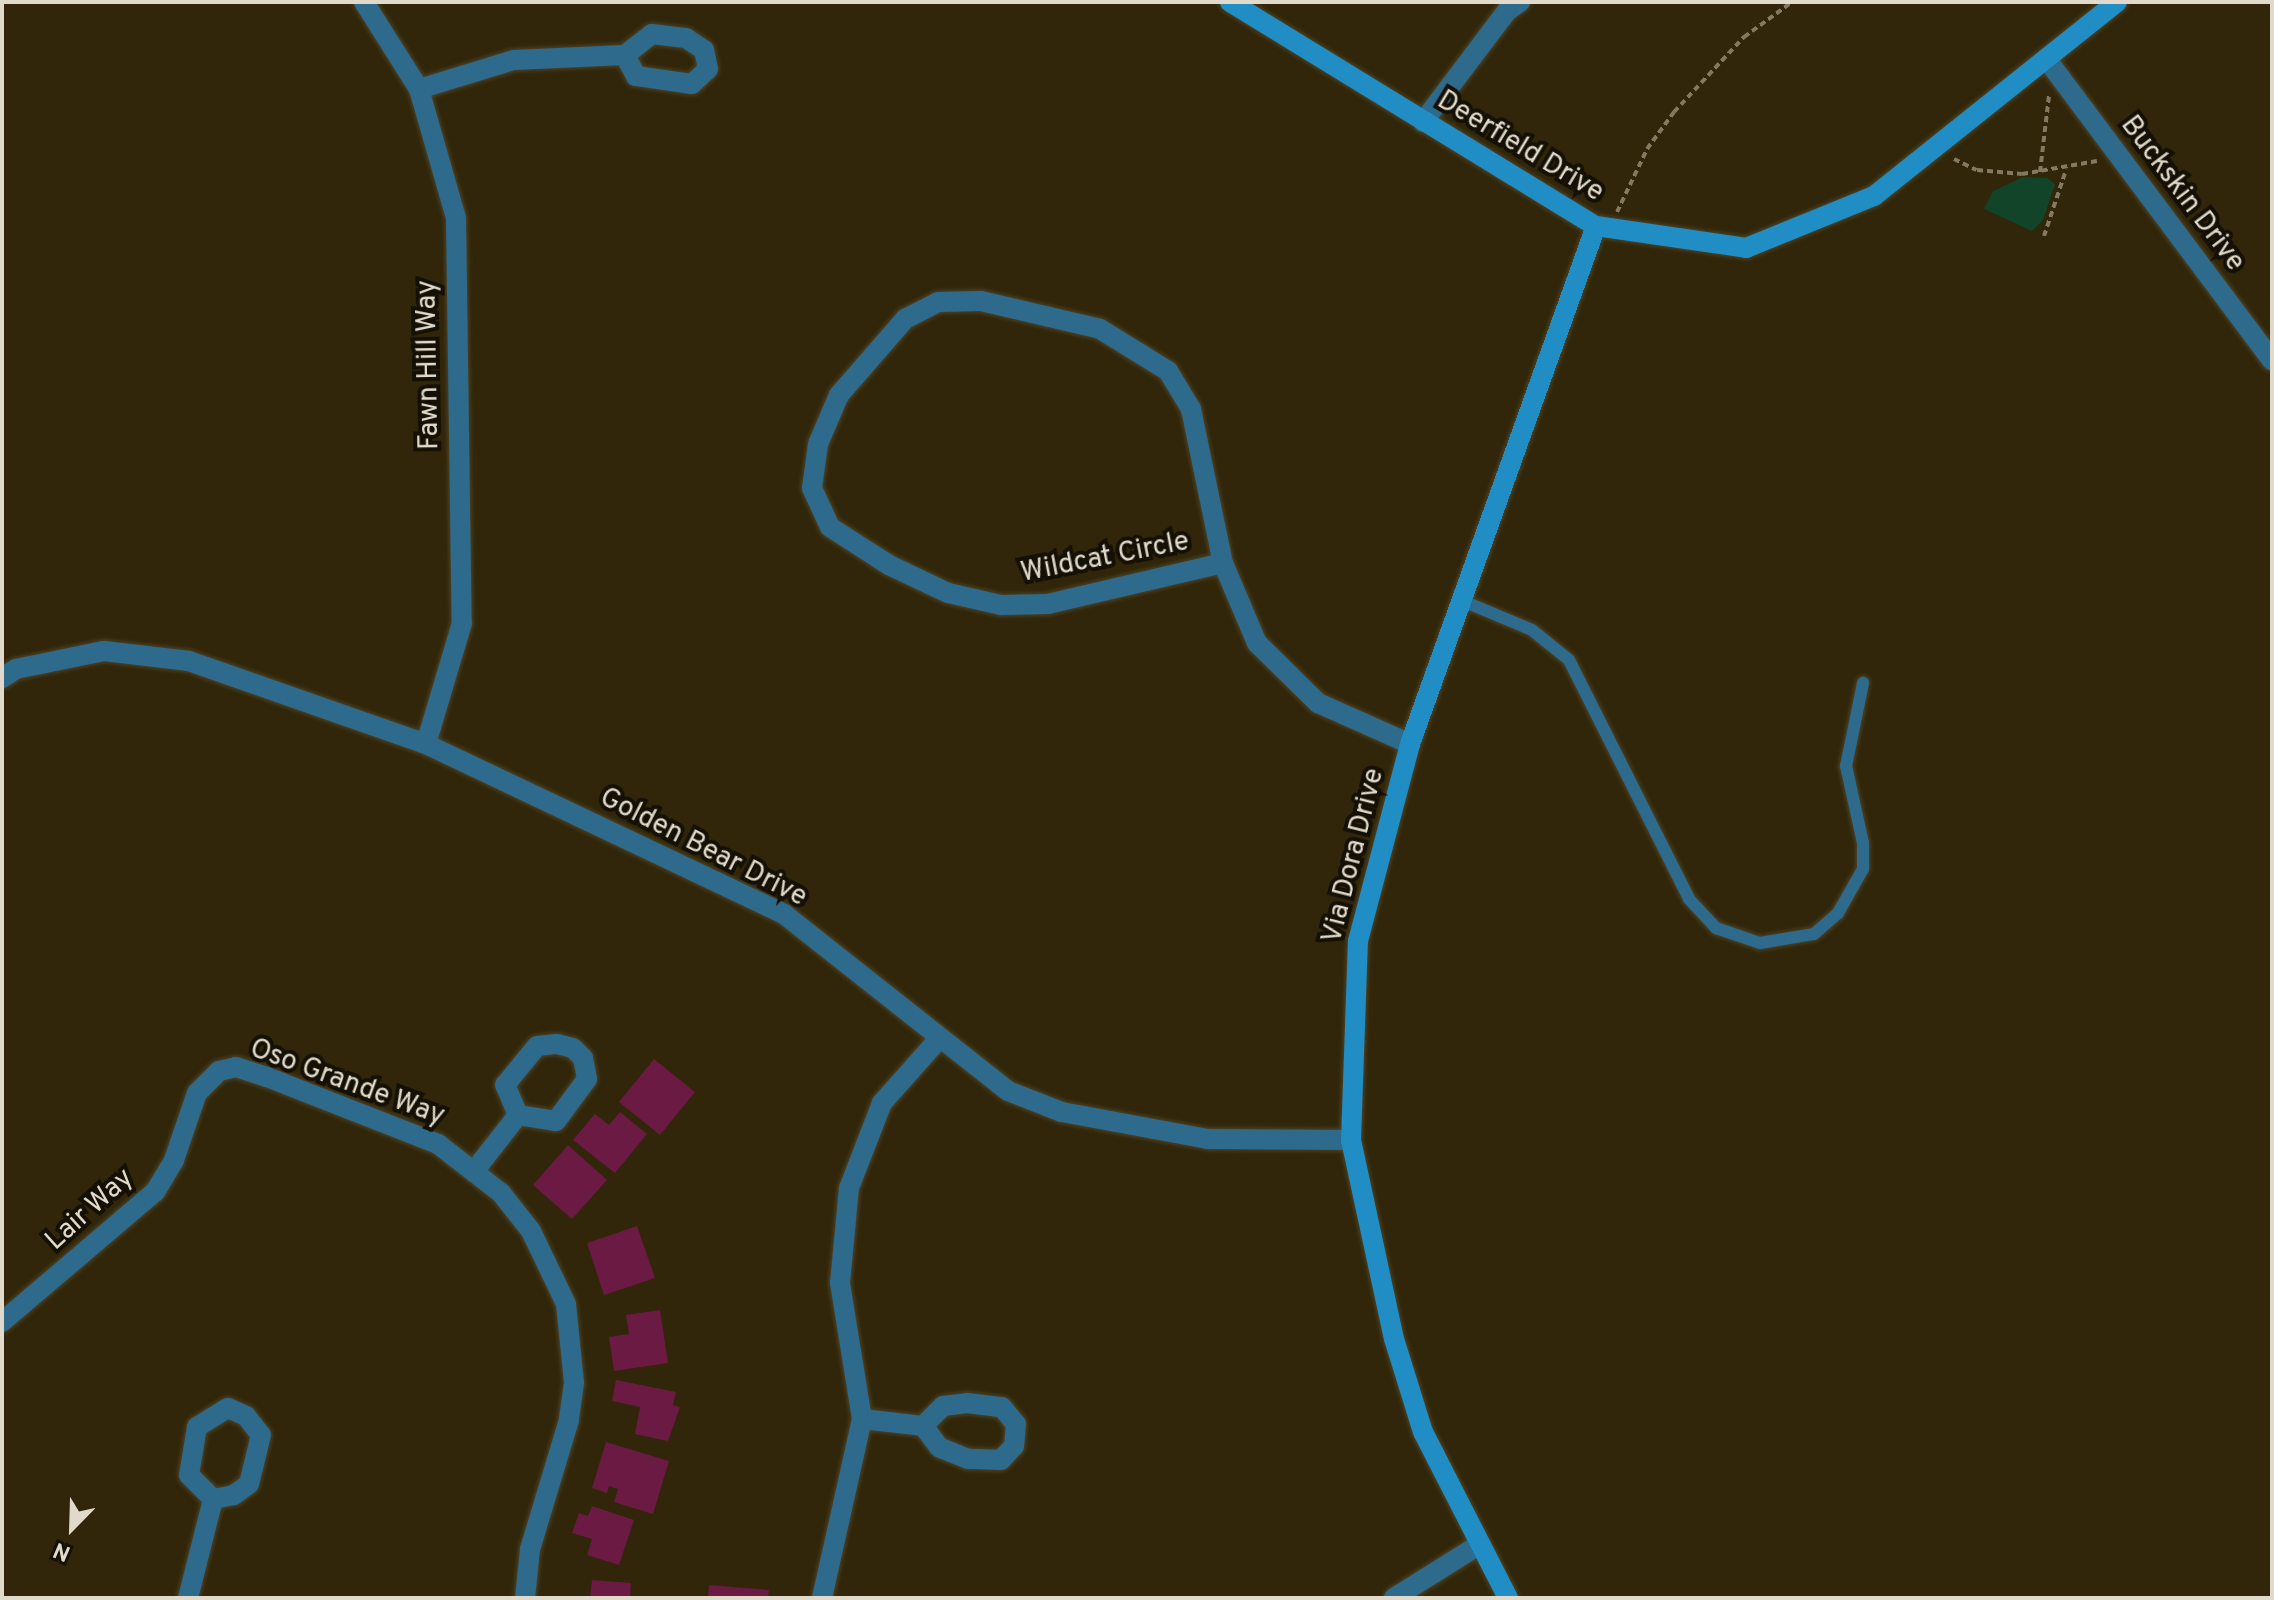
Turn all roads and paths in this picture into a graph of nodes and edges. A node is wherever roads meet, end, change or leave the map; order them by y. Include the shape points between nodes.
1 (364, 2) edge
2 (1230, 2) edge
3 (1520, 2) edge
4 (1792, 2) edge
5 (2117, 2) edge
6 (625, 55) dead end
7 (2051, 65) junction
8 (419, 89) junction
9 (1423, 122) junction
10 (1934, 149) junction
11 (2118, 154) junction
12 (2066, 169) junction
13 (2040, 172) junction
14 (1604, 228) junction
15 (2044, 236) dead end
16 (2272, 360) edge
17 (1223, 563) junction
18 (1463, 601) junction
19 (2, 678) edge
20 (1863, 683) dead end
21 (426, 744) junction
22 (1410, 744) junction
23 (937, 1041) junction
24 (209, 1077) joint
25 (518, 1115) dead end
26 (1351, 1140) junction
27 (475, 1170) junction
28 (2, 1322) edge
29 (862, 1419) junction
30 (923, 1426) dead end
31 (213, 1499) junction
32 (1477, 1546) junction
33 (188, 1598) edge
34 (525, 1598) edge
35 (822, 1598) edge
36 (1394, 1598) edge
37 (1508, 1598) edge

1 - 8 street, Fawn Hill Way
2 - 9 street, Deerfield Drive
3 - 9 street via 1507,11
4 - 14 path via 1744,37 1674,112
5 - 7 street, Deerfield Drive
6 - 8 street via 514,60
7 - 10 street, Deerfield Drive
7 - 11 street, Buckskin Drive
7 - 13 path
8 - 21 street, Fawn Hill Way via 456,218 462,623
9 - 14 street, Deerfield Drive
10 - 13 path via 1977,170
10 - 14 street, Deerfield Drive via 1874,196 1746,248
11 - 12 path
11 - 16 street, Buckskin Drive
12 - 13 path
12 - 15 path
14 - 18 street, Via Dora Drive
17 - 17 street, Wildcat Circle via 1191,409 1168,371 1100,329 981,301 938,302 905,319 839,395 818,444 812,488 830,527 889,565 948,593 1001,605 1048,604
17 - 22 street, Wildcat Circle via 1257,643 1318,703
18 - 20 lane via 1532,630 1569,660 1689,899 1716,928 1760,943 1814,934 1838,913 1863,869 1863,843 1846,766
18 - 22 street, Via Dora Drive
19 - 21 street, Golden Bear Drive via 16,669 104,651 189,661
21 - 23 street, Golden Bear Drive via 784,914
22 - 26 street, Via Dora Drive via 1358,941
23 - 26 street, Golden Bear Drive via 1008,1091 1062,1112 1207,1139
23 - 29 street via 882,1103 849,1188 840,1283
24 - 27 street, Oso Grande Way via 236,1067 267,1077 415,1133
24 - 28 street, Lair Way via 197,1093 174,1160 155,1192
25 - 27 street
26 - 32 street, Via Dora Drive via 1394,1339 1423,1432
27 - 34 street, Oso Grande Way via 531,1231 555,1274 572,1344 569,1420 530,1549
29 - 30 street
29 - 35 street
31 - 31 street via 234,1495 249,1484 261,1435 246,1416 228,1408 197,1427 189,1475
31 - 33 street
32 - 36 street
32 - 37 street, Via Dora Drive

